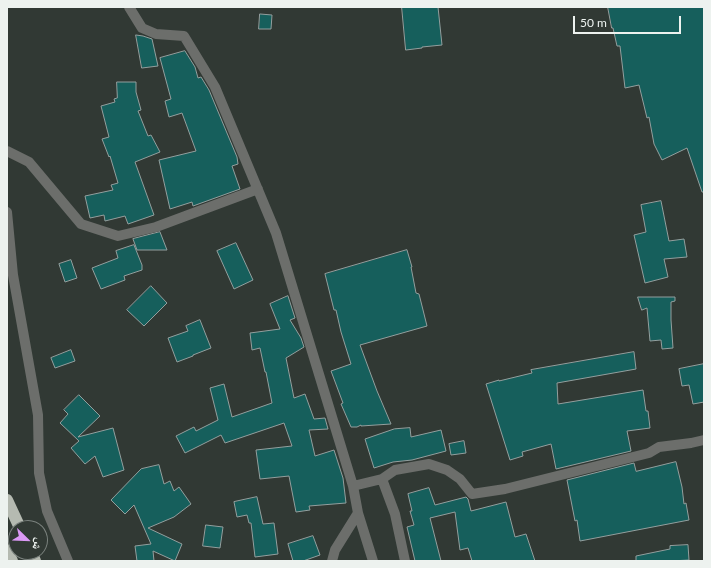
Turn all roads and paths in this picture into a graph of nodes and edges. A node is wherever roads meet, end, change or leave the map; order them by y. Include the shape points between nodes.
1 (129, 7) edge
2 (7, 151) edge
3 (258, 189) junction
4 (7, 212) edge
5 (704, 440) edge
6 (382, 479) junction
7 (353, 486) junction
8 (7, 500) edge
9 (358, 513) junction
10 (16, 520) edge
11 (7, 550) edge
12 (12, 561) edge
13 (68, 561) edge
14 (332, 561) edge
15 (373, 561) edge
16 (405, 561) edge

1 - 3 street via 142,28 156,34 184,36 215,86
2 - 3 street via 29,162 81,224 118,236 156,227
3 - 7 street via 276,233
4 - 13 street via 13,275 38,415 39,473 47,511
5 - 6 street via 659,447 649,453 505,489 472,494 460,479 447,470 429,464 395,470
6 - 7 street
6 - 16 street via 395,514
7 - 9 street
8 - 10 highway
9 - 14 street via 335,550
9 - 15 street
11 - 12 highway

